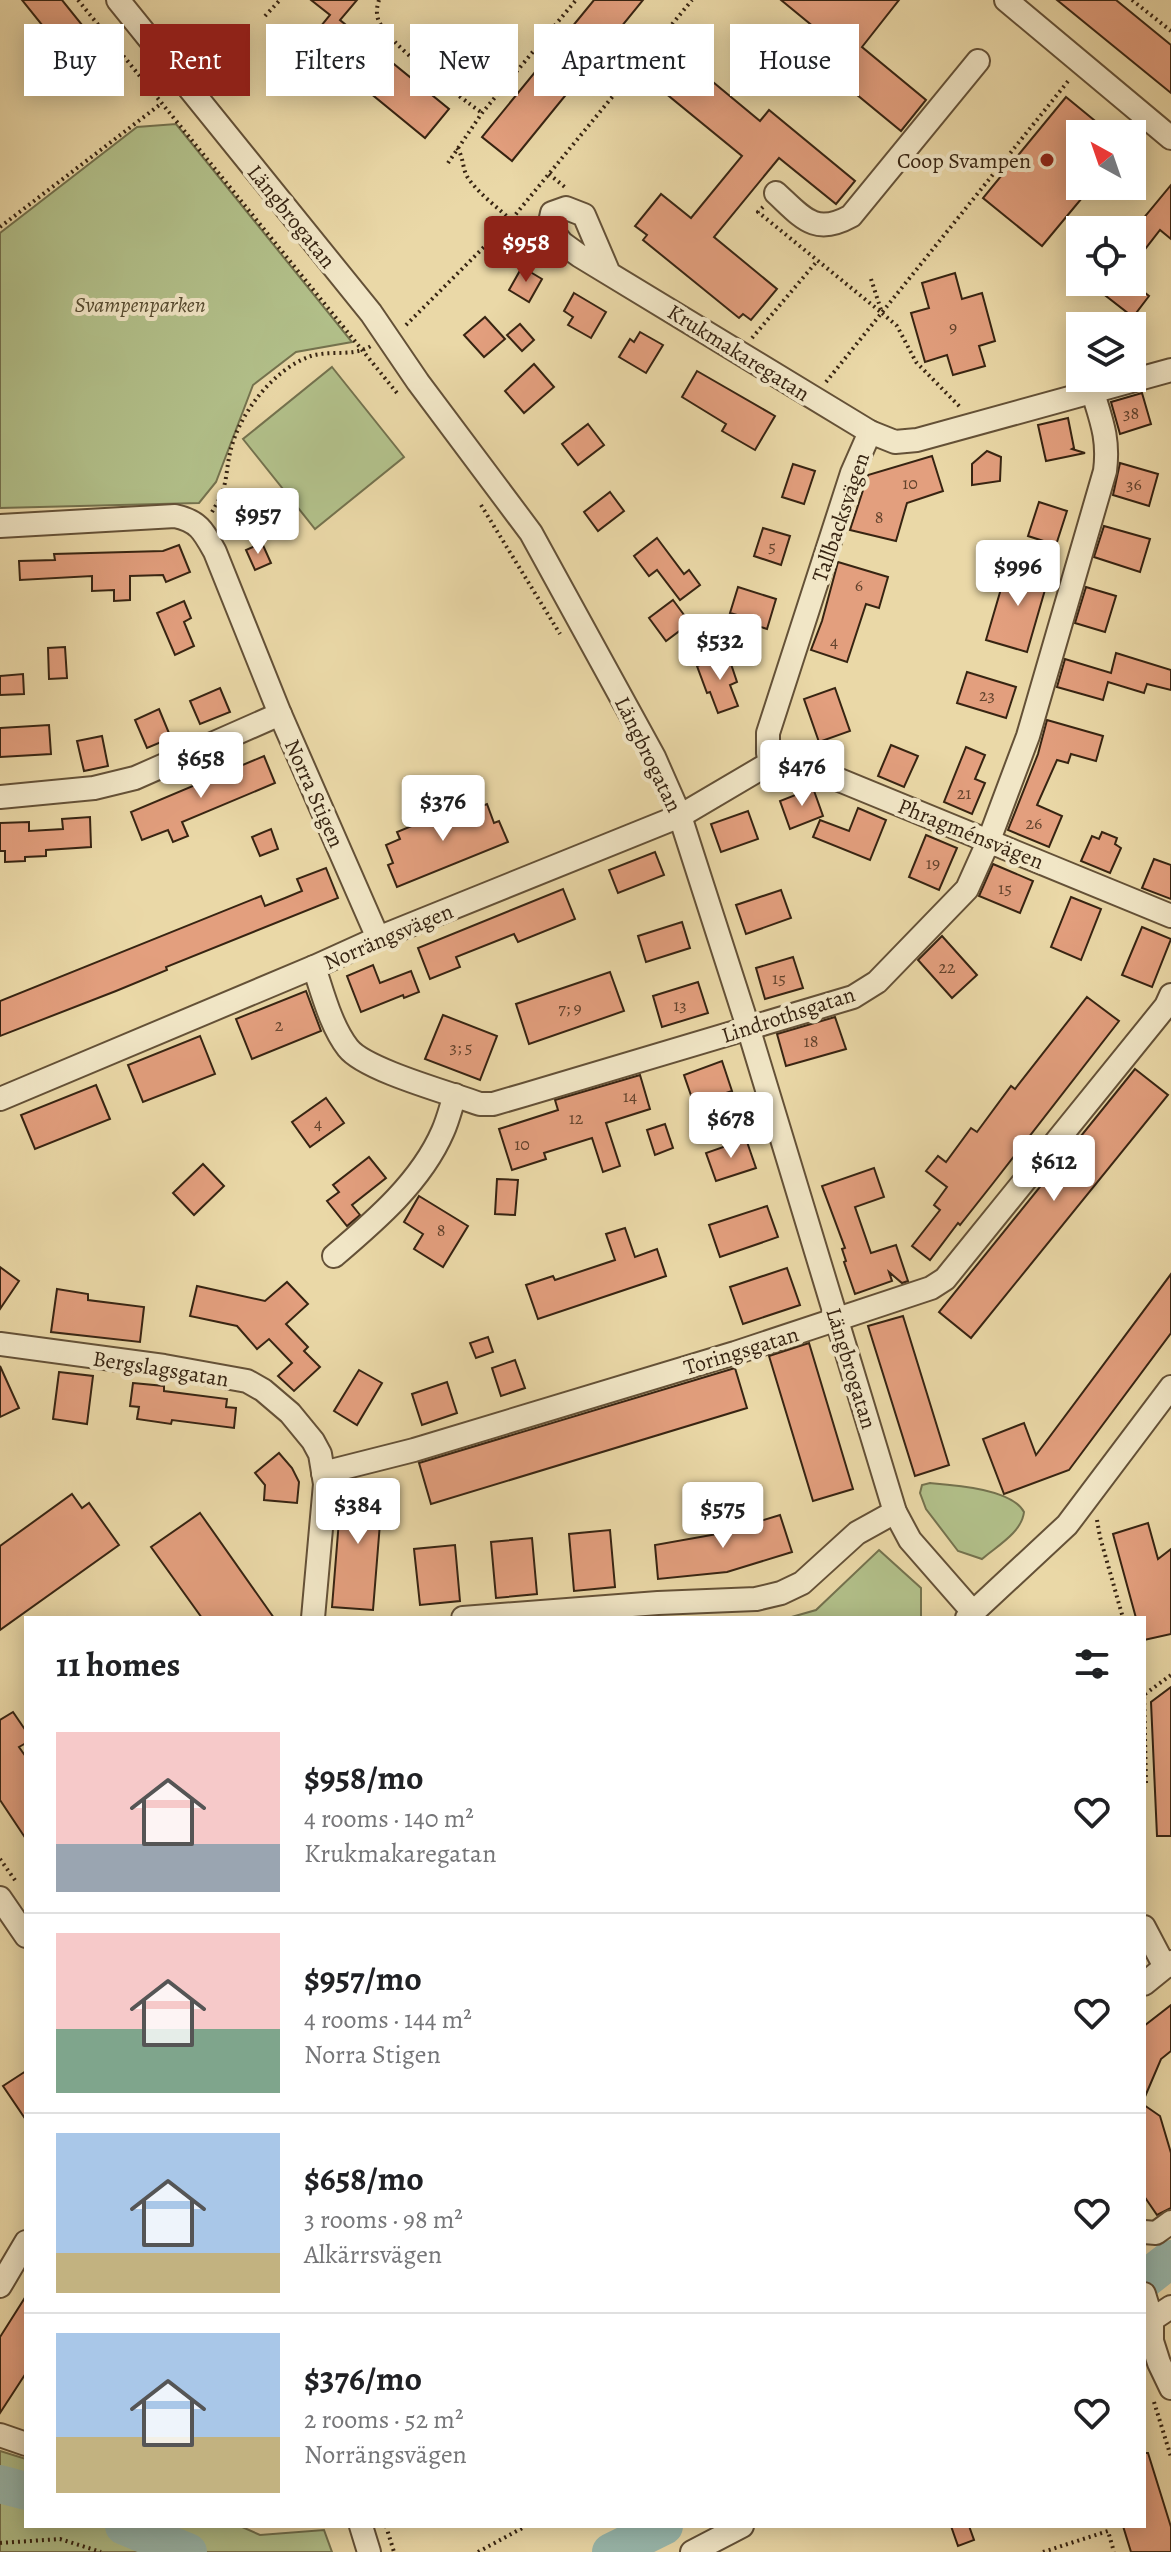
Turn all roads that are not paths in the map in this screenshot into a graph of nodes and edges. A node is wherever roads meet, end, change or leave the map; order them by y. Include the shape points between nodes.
1 (118, 0) edge
2 (1006, 0) edge
3 (978, 61) dead end
4 (1171, 138) edge
5 (776, 193) road end
6 (608, 271) dead end
7 (1171, 370) edge
8 (1093, 393) junction
9 (870, 432) junction
10 (0, 526) edge
11 (280, 714) junction
12 (770, 763) junction
13 (0, 797) edge
14 (680, 816) junction
15 (989, 840) junction
16 (1171, 916) edge
17 (378, 938) junction
18 (314, 967) junction
19 (1171, 995) edge
20 (748, 1027) junction
21 (455, 1095) junction
22 (0, 1099) edge
23 (334, 1256) dead end
24 (838, 1320) junction
25 (0, 1344) edge
26 (1171, 1387) edge
27 (323, 1473) junction
28 (895, 1512) junction
29 (970, 1615) edge
30 (313, 1616) edge
31 (489, 1616) edge
32 (6, 1902) edge
33 (1146, 1930) edge
34 (24, 1933) edge
35 (1168, 1965) edge
36 (1146, 1982) edge
37 (1171, 2222) edge
38 (1146, 2232) edge
39 (24, 2245) edge
40 (0, 2286) edge
41 (1171, 2307) edge
42 (1148, 2323) edge
43 (1162, 2393) edge
44 (0, 2435) edge
45 (24, 2443) edge
46 (362, 2528) edge
47 (740, 2528) edge
48 (721, 2544) edge
49 (369, 2552) edge
50 (692, 2552) edge

1 - 14 street, Längbrogatan via 371,313 531,533 654,757
2 - 4 street
3 - 5 street via 851,216 835,225 817,225
6 - 9 street, Krukmakaregatan
7 - 8 street, Tallbacksvägen
8 - 9 street, Tallbacksvägen via 906,441
8 - 15 street, Lindrothsgatan via 1106,432 1105,471 1028,736
9 - 12 street, Tallbacksvägen via 768,733
10 - 11 street, Norra Stigen via 189,519 215,552
11 - 13 street via 115,785
11 - 17 street, Norra Stigen
12 - 14 street, Norrängsvägen
12 - 15 street, Phragménsvägen via 815,770
14 - 17 street, Norrängsvägen
14 - 20 street, Längbrogatan
15 - 16 street, Phragménsvägen
15 - 20 street, Lindrothsgatan via 967,889 877,982 853,997
17 - 18 street, Norrängsvägen
18 - 21 street, Lindrothsgatan via 348,1048 364,1063
18 - 22 street, Norrängsvägen
19 - 24 street, Toringsgatan via 945,1279
20 - 21 street, Lindrothsgatan via 493,1104
20 - 24 street, Längbrogatan
21 - 23 street via 444,1131 421,1171
24 - 27 street, Toringsgatan
24 - 28 street, Längbrogatan
25 - 27 street, Bergslagsgatan via 247,1381 290,1413 313,1441
26 - 29 street via 1086,1502
27 - 30 street
28 - 29 street, Längbrogatan via 910,1540
28 - 31 street via 857,1533 802,1583 781,1593 756,1599
32 - 34 street
33 - 35 street
35 - 36 street
37 - 38 street via 1156,2233
39 - 40 street
41 - 42 street
42 - 43 street
44 - 45 street
46 - 49 street
47 - 48 street
48 - 50 street

